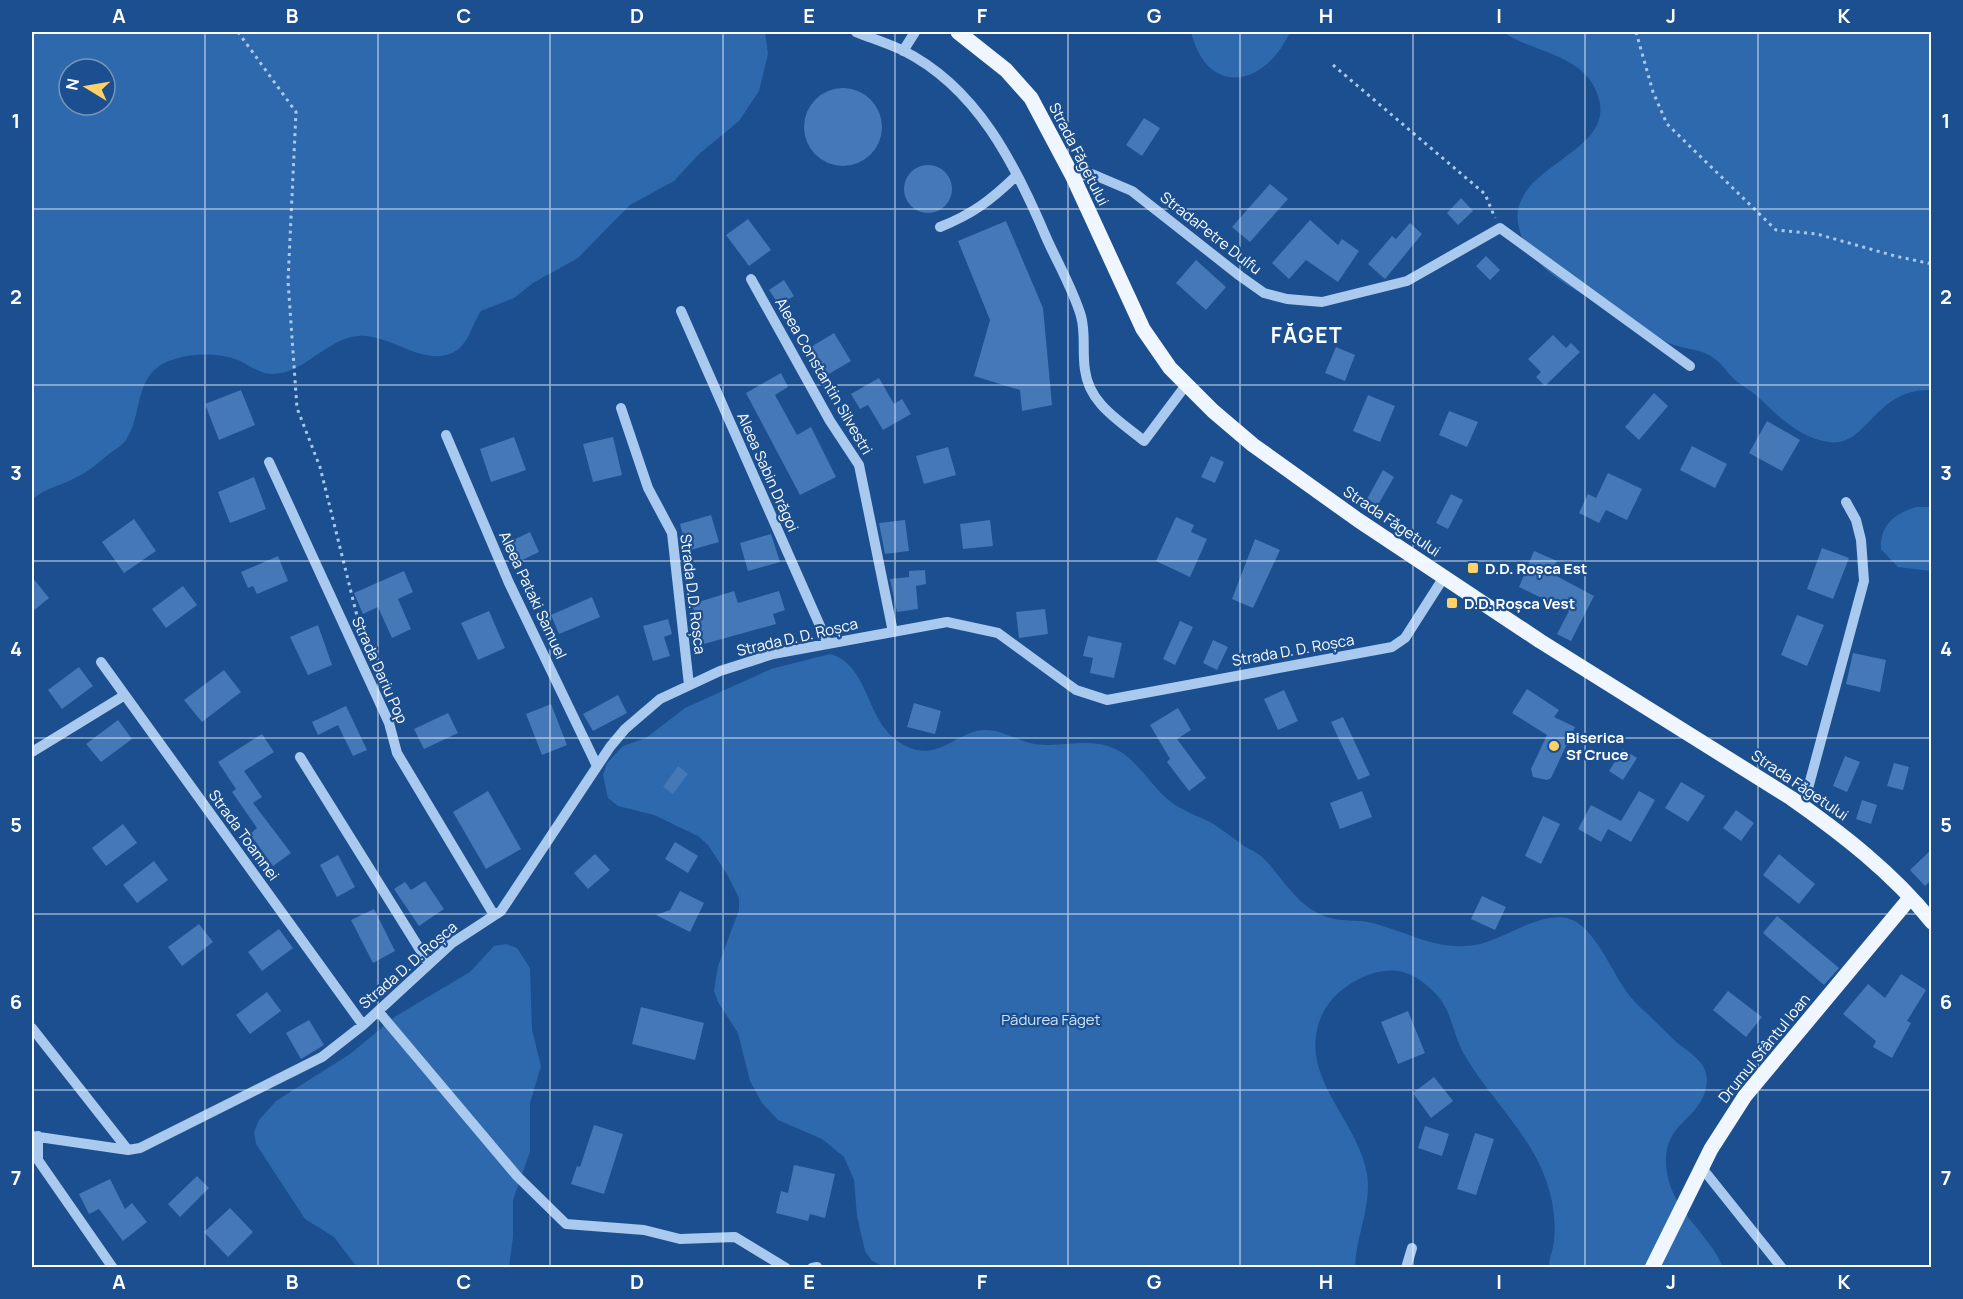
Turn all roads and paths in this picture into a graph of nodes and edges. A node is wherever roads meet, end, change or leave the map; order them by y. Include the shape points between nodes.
1 (238, 32) edge
2 (856, 32) edge
3 (915, 32) edge
4 (958, 32) edge
5 (1636, 32) edge
6 (903, 51) junction
7 (1333, 65) dead end
8 (1017, 175) junction
9 (1073, 177) junction
10 (940, 227) dead end
11 (1500, 228) junction
12 (1932, 264) edge
13 (751, 279) dead end
14 (681, 311) dead end
15 (1690, 366) dead end
16 (1186, 385) junction
17 (621, 408) dead end
18 (446, 435) dead end
19 (269, 462) dead end
20 (1846, 502) dead end
21 (1444, 577) junction
22 (361, 628) dead end
23 (893, 632) junction
24 (828, 644) junction
25 (101, 662) dead end
26 (689, 685) junction
27 (125, 695) junction
28 (32, 752) edge
29 (300, 757) dead end
30 (597, 766) junction
31 (1803, 807) junction
32 (1910, 898) junction
33 (494, 915) junction
34 (1930, 917) edge
35 (429, 964) junction
36 (378, 1011) junction
37 (363, 1025) junction
38 (32, 1028) edge
39 (35, 1136) edge
40 (128, 1150) junction
41 (1702, 1168) junction
42 (1412, 1248) dead end
43 (817, 1267) edge
44 (114, 1268) edge
45 (786, 1268) edge
46 (812, 1268) edge
47 (1406, 1268) edge
48 (1652, 1268) edge
49 (1782, 1268) edge

1 - 22 path via 296,112 288,281 297,408 320,467
2 - 6 street
3 - 6 street
4 - 9 main road, Strada Făgetului via 1006,70 1031,98
5 - 12 path via 1653,92 1667,124 1776,230 1817,234
6 - 8 street via 946,79 976,110
7 - 11 path via 1485,194
8 - 10 street via 969,216
8 - 16 street via 1081,316 1086,350 1084,370 1099,404 1144,441
9 - 11 street, StradaPetre Dulfu via 1092,174 1132,191 1264,293 1287,299 1322,302 1407,281
9 - 16 main road, Strada Făgetului via 1143,329
11 - 15 street
13 - 23 street, Aleea Constantin Silvestri via 859,465
14 - 24 street, Aleea Sabin Drăgoi
16 - 21 main road, Strada Făgetului via 1253,445
17 - 26 street, Strada D.D. Roșca via 648,488 672,532
18 - 30 street, Aleea Pataki Samuel via 509,583
19 - 33 street, Strada Dariu Pop via 389,723 397,753
20 - 31 street via 1861,540 1864,581
21 - 23 street, Strada D. D. Roșca via 1406,638 1392,647 1107,700 1076,690 998,633 947,622
21 - 31 main road, Strada Făgetului
23 - 24 street, Strada D. D. Roșca
24 - 26 street, Strada D. D. Roșca via 773,654
25 - 27 street, Strada Toamnei
26 - 30 street, Strada D. D. Roșca via 660,699 625,729
27 - 28 street
27 - 37 street, Strada Toamnei
29 - 35 street
30 - 33 street, Strada D. D. Roșca via 501,911
31 - 32 main road, Strada Făgetului via 1876,865
32 - 34 main road, Strada Făgetului
32 - 41 main road, Drumul Sfântul Ioan via 1757,1079
33 - 35 street, Strada D. D. Roșca
35 - 36 street, Strada D. D. Roșca
36 - 37 street, Strada D. D. Roșca
36 - 45 street via 517,1176 566,1224 644,1230 680,1239 735,1238
37 - 40 street, Strada D. D. Roșca via 322,1057 164,1137
38 - 40 street
39 - 40 street, Strada D. D. Roșca
39 - 44 street via 38,1160
41 - 48 main road, Drumul Sfântul Ioan
41 - 49 street
42 - 47 street
43 - 46 street

